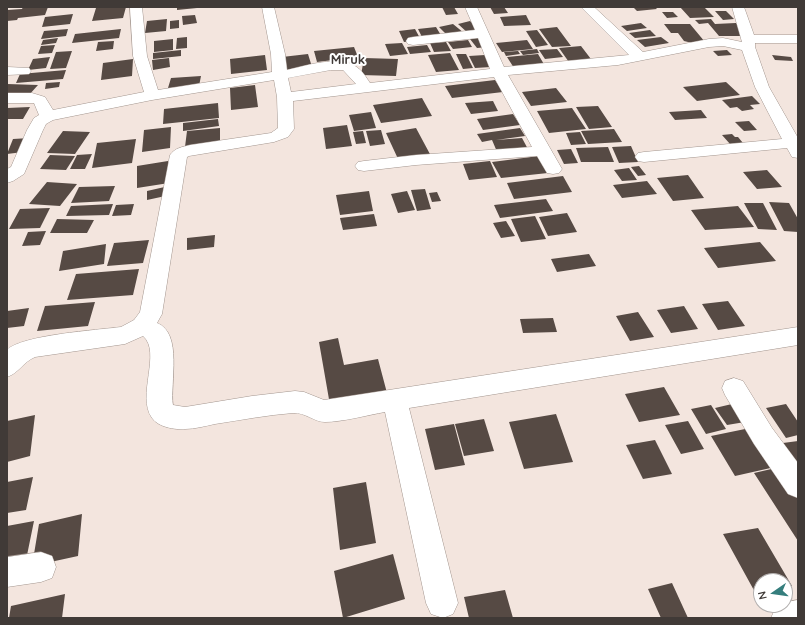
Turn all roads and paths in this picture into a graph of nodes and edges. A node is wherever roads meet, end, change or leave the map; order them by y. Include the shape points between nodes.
1 (136, 7) edge
2 (268, 7) edge
3 (471, 7) edge
4 (587, 7) edge
5 (738, 7) edge
6 (483, 33) junction
7 (798, 39) edge
8 (413, 42) dead end
9 (748, 43) junction
10 (640, 56) junction
11 (7, 71) edge
12 (24, 71) dead end
13 (499, 72) junction
14 (280, 76) junction
15 (366, 88) junction
16 (152, 95) junction
17 (285, 97) junction
18 (7, 98) edge
19 (48, 116) junction
20 (795, 148) edge
21 (543, 151) junction
22 (644, 157) dead end
23 (364, 166) dead end
24 (553, 169) dead end
25 (7, 177) edge
26 (142, 326) junction
27 (798, 336) edge
28 (7, 368) edge
29 (734, 388) dead end
30 (395, 400) junction
31 (798, 485) edge
32 (41, 567) dead end
33 (7, 572) edge
34 (442, 603) dead end
35 (798, 616) edge
36 (787, 618) edge

1 - 16 street via 140,56
2 - 14 street
3 - 6 street
4 - 10 street
5 - 9 street
6 - 8 street
6 - 13 street
7 - 9 street
9 - 10 street via 709,43
9 - 20 street via 762,87
10 - 13 street via 618,61
11 - 12 street
13 - 15 street
13 - 21 street
14 - 15 street via 345,66 352,69
14 - 16 street
14 - 17 street
15 - 17 street
16 - 19 street
17 - 26 street via 286,129 282,134 190,150 178,155 151,314
18 - 19 street via 40,100
19 - 25 street via 40,121 34,130 18,170
20 - 22 street
21 - 23 street
21 - 24 street
26 - 28 street via 125,335 32,348 18,354
26 - 30 street via 152,330 160,339 161,411 171,417 185,418 295,402 324,411
27 - 30 street
29 - 31 street via 763,436
30 - 34 street
32 - 33 street
35 - 36 street

